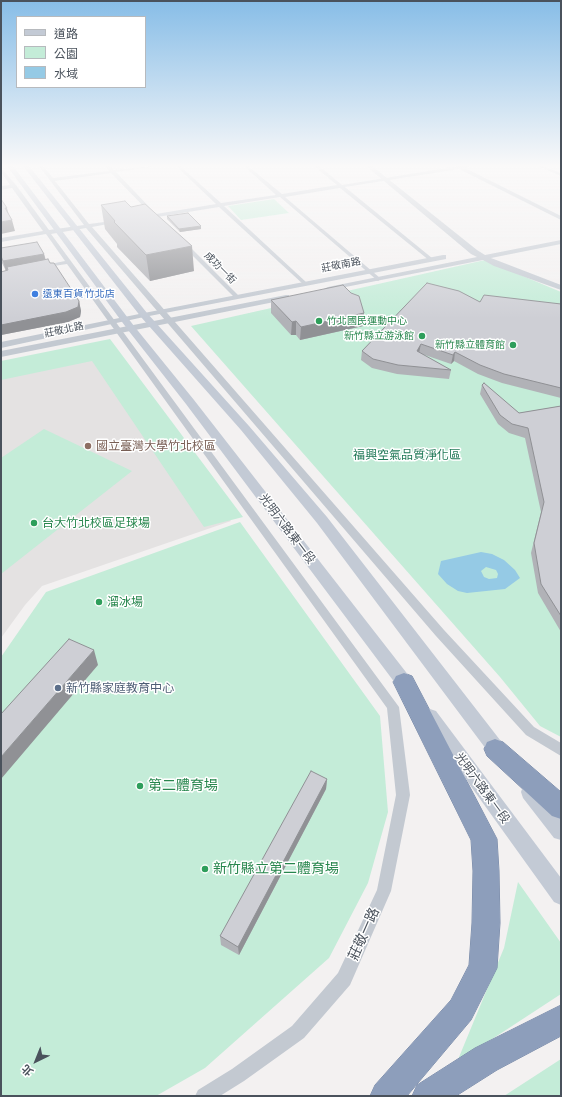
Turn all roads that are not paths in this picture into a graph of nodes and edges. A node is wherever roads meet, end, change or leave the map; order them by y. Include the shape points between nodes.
1 (36, 217) edge
2 (48, 217) edge
3 (66, 217) edge
4 (81, 217) edge
5 (157, 217) edge
6 (232, 217) edge
7 (305, 217) edge
8 (380, 217) edge
9 (432, 217) edge
10 (440, 217) edge
11 (124, 220) edge
12 (160, 220) edge
13 (88, 226) junction
14 (75, 228) junction
15 (58, 230) junction
16 (47, 232) junction
17 (561, 234) edge
18 (177, 237) edge
19 (1, 240) edge
20 (561, 242) edge
21 (474, 252) junction
22 (483, 253) junction
23 (491, 255) junction
24 (430, 259) junction
25 (69, 262) junction
26 (36, 268) edge
27 (368, 271) junction
28 (378, 279) junction
29 (561, 282) edge
30 (304, 283) junction
31 (561, 288) edge
32 (316, 291) edge
33 (293, 295) edge
34 (237, 297) junction
35 (161, 312) junction
36 (144, 315) junction
37 (168, 320) junction
38 (111, 322) junction
39 (152, 323) junction
40 (124, 326) junction
41 (1, 345) edge
42 (1, 354) edge
43 (319, 492) junction
44 (322, 520) junction
45 (404, 682) junction
46 (393, 707) joint
47 (495, 748) junction
48 (561, 750) edge
49 (561, 808) edge
50 (561, 831) edge
51 (561, 895) edge
52 (561, 1020) edge
53 (204, 1096) edge
54 (386, 1096) edge
55 (428, 1096) edge

1 - 16 street, 光明六路東一段
2 - 15 main road, 光明六路東一段
3 - 14 main road
4 - 13 street
5 - 12 street
6 - 30 street
7 - 27 street
8 - 24 street
9 - 21 street
10 - 22 street
11 - 13 street
13 - 14 street
13 - 35 street
14 - 15 street
14 - 36 main road
15 - 16 street
15 - 40 main road, 光明六路東一段
16 - 19 street
16 - 25 street, 光明六路東一段
17 - 22 street, 莊敬南路
18 - 34 street, 成功一街
20 - 23 street, 莊敬南路
21 - 22 street
21 - 24 street, 莊敬南路
22 - 23 street, 莊敬南路
22 - 28 street, 莊敬南路
22 - 31 street
23 - 29 street
24 - 27 street, 莊敬南路
25 - 26 street
25 - 38 street, 光明六路東一段
27 - 28 street
27 - 30 street, 莊敬南路
28 - 32 street, 莊敬南路
30 - 34 street, 莊敬南路
33 - 37 street
34 - 35 street, 莊敬南路
35 - 36 street, 莊敬南路
35 - 37 street
36 - 39 main road
36 - 40 street, 莊敬南路
37 - 39 street
37 - 43 street
38 - 40 street, 莊敬北路
38 - 40 street, 光明六路東一段
38 - 41 street, 莊敬北路
39 - 40 street
39 - 44 main road
40 - 42 street, 莊敬北路
40 - 45 main road, 光明六路東一段 via 195,408
40 - 46 street, 光明六路東一段
43 - 44 street
43 - 48 street via 440,633 530,731
44 - 47 main road
45 - 51 main road, 光明六路東一段
45 - 54 highway via 484,839 486,922 483,968 460,1010
46 - 53 street, 莊敬一路 via 403,794 384,891 344,979 298,1032
47 - 49 highway
47 - 50 main road
52 - 55 highway via 486,1060

